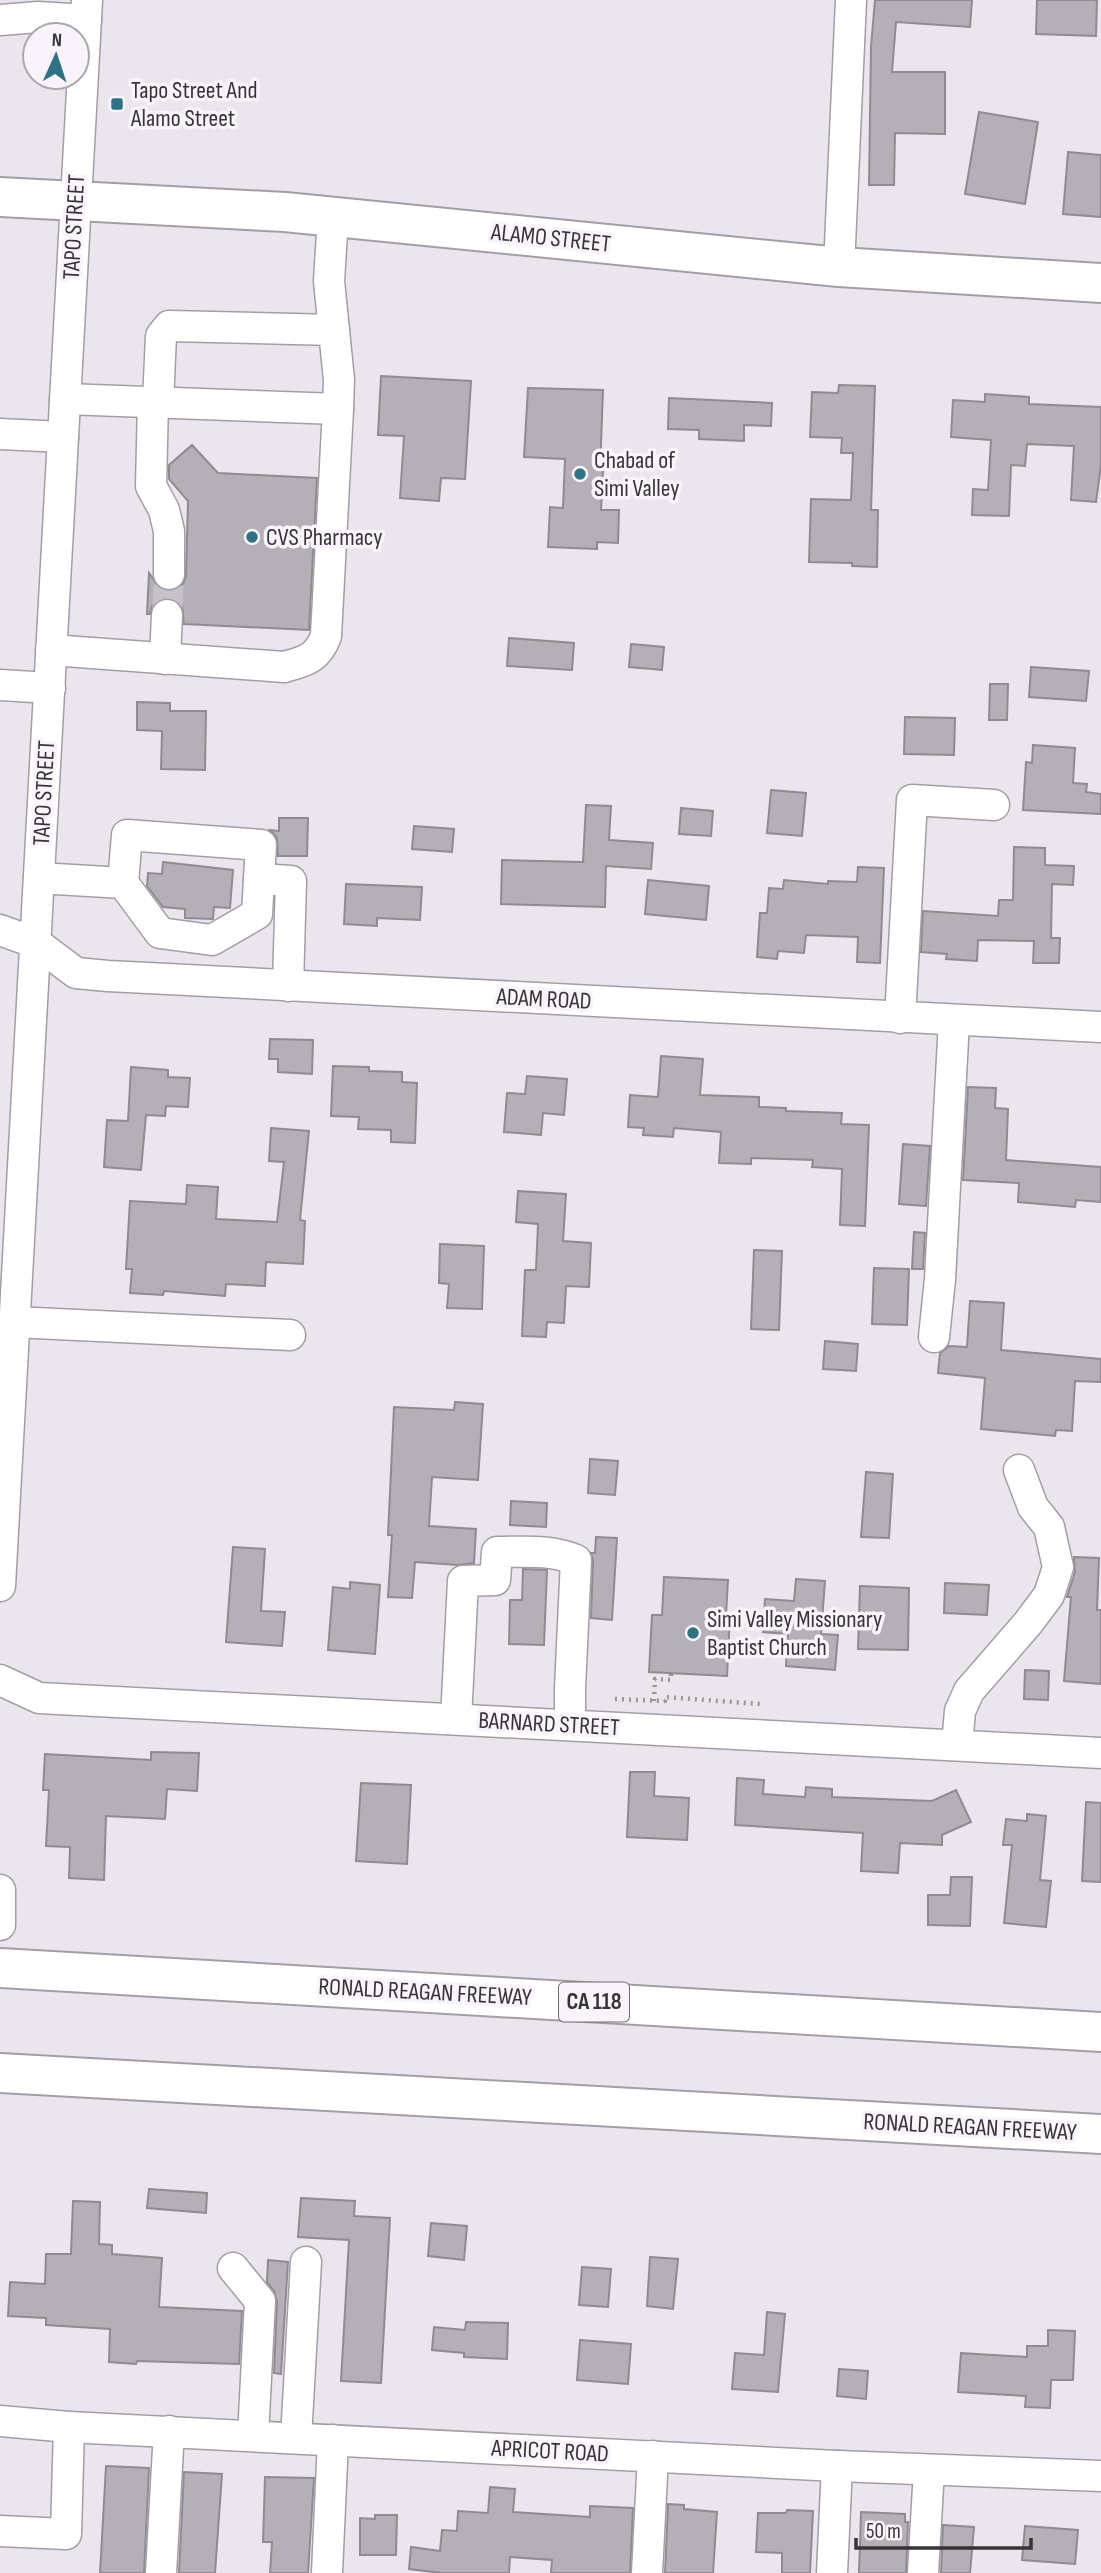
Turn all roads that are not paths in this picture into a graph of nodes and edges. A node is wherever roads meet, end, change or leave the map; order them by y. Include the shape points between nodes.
1 (850, 0) edge
2 (86, 10) edge
3 (0, 20) edge
4 (0, 197) edge
5 (76, 201) junction
6 (333, 217) junction
7 (839, 267) junction
8 (1101, 283) edge
9 (334, 330) junction
10 (65, 399) junction
11 (155, 402) junction
12 (338, 409) junction
13 (0, 434) edge
14 (63, 437) junction
15 (169, 574) tunnel mouth
16 (167, 615) tunnel mouth
17 (51, 650) junction
18 (165, 659) junction
19 (0, 685) edge
20 (50, 688) junction
21 (995, 805) dead end
22 (39, 878) junction
23 (259, 879) junction
24 (123, 883) junction
25 (0, 930) edge
26 (36, 943) junction
27 (288, 986) junction
28 (900, 1018) junction
29 (954, 1021) junction
30 (1101, 1027) edge
31 (14, 1322) junction
32 (290, 1335) dead end
33 (933, 1337) dead end
34 (1018, 1470) dead end
35 (0, 1586) edge
36 (0, 1680) edge
37 (456, 1719) junction
38 (570, 1725) junction
39 (957, 1745) junction
40 (1101, 1753) edge
41 (0, 1891) edge
42 (0, 1925) edge
43 (0, 1968) edge
44 (1101, 2032) edge
45 (0, 2074) edge
46 (1101, 2134) edge
47 (306, 2262) dead end
48 (233, 2268) dead end
49 (0, 2421) edge
50 (69, 2427) junction
51 (169, 2431) junction
52 (253, 2436) junction
53 (296, 2438) junction
54 (333, 2440) junction
55 (653, 2456) junction
56 (837, 2466) junction
57 (929, 2470) junction
58 (1101, 2476) edge
59 (0, 2531) edge
60 (161, 2573) edge
61 (327, 2573) edge
62 (647, 2573) edge
63 (832, 2573) edge
64 (923, 2573) edge

1 - 7 street
2 - 3 street
2 - 5 street, TAPO STREET
4 - 5 main road, ALAMO STREET
5 - 6 main road, ALAMO STREET
5 - 10 street, TAPO STREET
6 - 7 main road, ALAMO STREET
6 - 9 street via 330,281
7 - 8 main road, ALAMO STREET
9 - 11 street via 169,326 161,336
9 - 12 street
10 - 11 street
10 - 14 street, TAPO STREET
11 - 12 street
11 - 15 street via 151,486 169,531
12 - 18 street via 323,646 308,661 284,667
13 - 14 street
14 - 17 street, TAPO STREET
16 - 18 street
17 - 18 street
17 - 20 street, TAPO STREET
19 - 20 street
20 - 22 street, TAPO STREET
21 - 28 street via 912,800
22 - 24 street
22 - 26 street, TAPO STREET
23 - 24 street via 257,914 212,940 160,933
23 - 24 street via 261,845 127,835
23 - 27 street via 291,881
25 - 26 street, ADAM ROAD
26 - 27 street, ADAM ROAD via 76,973
26 - 31 street, TAPO STREET
27 - 28 street, ADAM ROAD
28 - 29 street, ADAM ROAD
29 - 30 street, ADAM ROAD
29 - 33 street
31 - 32 street
31 - 35 street, TAPO STREET
34 - 39 street via 1032,1507 1049,1527 1058,1567 1049,1595 969,1691 960,1711
36 - 37 street, BARNARD STREET via 39,1698
37 - 38 street, BARNARD STREET
37 - 38 street via 463,1581 495,1580 498,1552 547,1552 576,1559
38 - 39 street, BARNARD STREET
39 - 40 street, BARNARD STREET
41 - 42 street
43 - 44 main road, RONALD REAGAN FREEWAY / CA 118
45 - 46 main road, RONALD REAGAN FREEWAY
47 - 53 street
48 - 52 street via 260,2301
49 - 50 street, APRICOT ROAD
50 - 51 street, APRICOT ROAD
50 - 59 street via 66,2534
51 - 52 street, APRICOT ROAD
51 - 60 street
52 - 53 street, APRICOT ROAD
53 - 54 street, APRICOT ROAD
54 - 55 street, APRICOT ROAD
54 - 61 street
55 - 56 street, APRICOT ROAD
55 - 62 street
56 - 57 street, APRICOT ROAD
56 - 63 street
57 - 58 street, APRICOT ROAD
57 - 64 street

